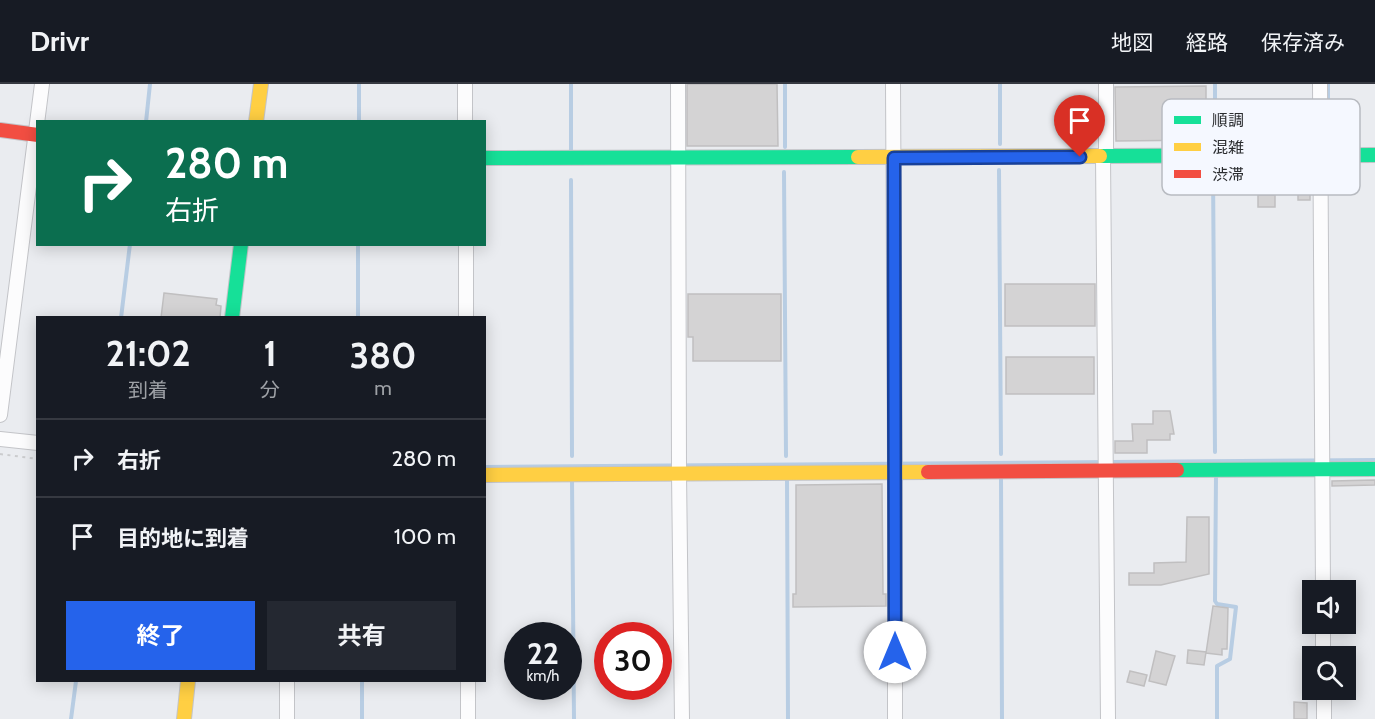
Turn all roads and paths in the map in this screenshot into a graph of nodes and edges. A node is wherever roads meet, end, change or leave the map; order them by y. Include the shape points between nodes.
1 (42, 84) edge
2 (261, 84) edge
3 (465, 84) edge
4 (678, 84) edge
5 (893, 84) edge
6 (1106, 84) edge
7 (38, 120) edge
8 (256, 120) edge
9 (465, 120) edge
10 (0, 130) edge
11 (36, 134) edge
12 (36, 142) edge
13 (1162, 156) edge
14 (1105, 157) junction
15 (486, 158) edge
16 (894, 158) junction
17 (678, 159) junction
18 (1320, 195) edge
19 (241, 246) edge
20 (466, 246) edge
21 (232, 316) edge
22 (466, 316) edge
23 (0, 416) edge
24 (0, 439) edge
25 (36, 443) edge
26 (0, 454) edge
27 (36, 459) edge
28 (1322, 464) junction
29 (1106, 465) junction
30 (895, 467) junction
31 (679, 468) junction
32 (1375, 469) edge
33 (486, 475) edge
34 (1323, 580) edge
35 (188, 682) edge
36 (287, 682) edge
37 (468, 682) edge
38 (1324, 700) edge
39 (184, 719) edge
40 (287, 719) edge
41 (468, 719) edge
42 (682, 719) edge
43 (895, 719) edge
44 (1108, 719) edge
45 (1324, 719) edge

1 - 7 street
2 - 8 street
3 - 9 street
4 - 17 street
5 - 16 street
6 - 14 street
10 - 11 street
12 - 23 street
13 - 14 street
14 - 16 street
14 - 29 street
15 - 17 street
16 - 17 street
16 - 30 street
17 - 31 street
18 - 28 street
19 - 21 street
20 - 22 street
24 - 25 street
26 - 27 path
28 - 29 street
28 - 32 street
28 - 34 street
29 - 30 street
29 - 44 street
30 - 31 street
30 - 43 street
31 - 33 street
31 - 42 street
35 - 39 street
36 - 40 street
37 - 41 street
38 - 45 street

